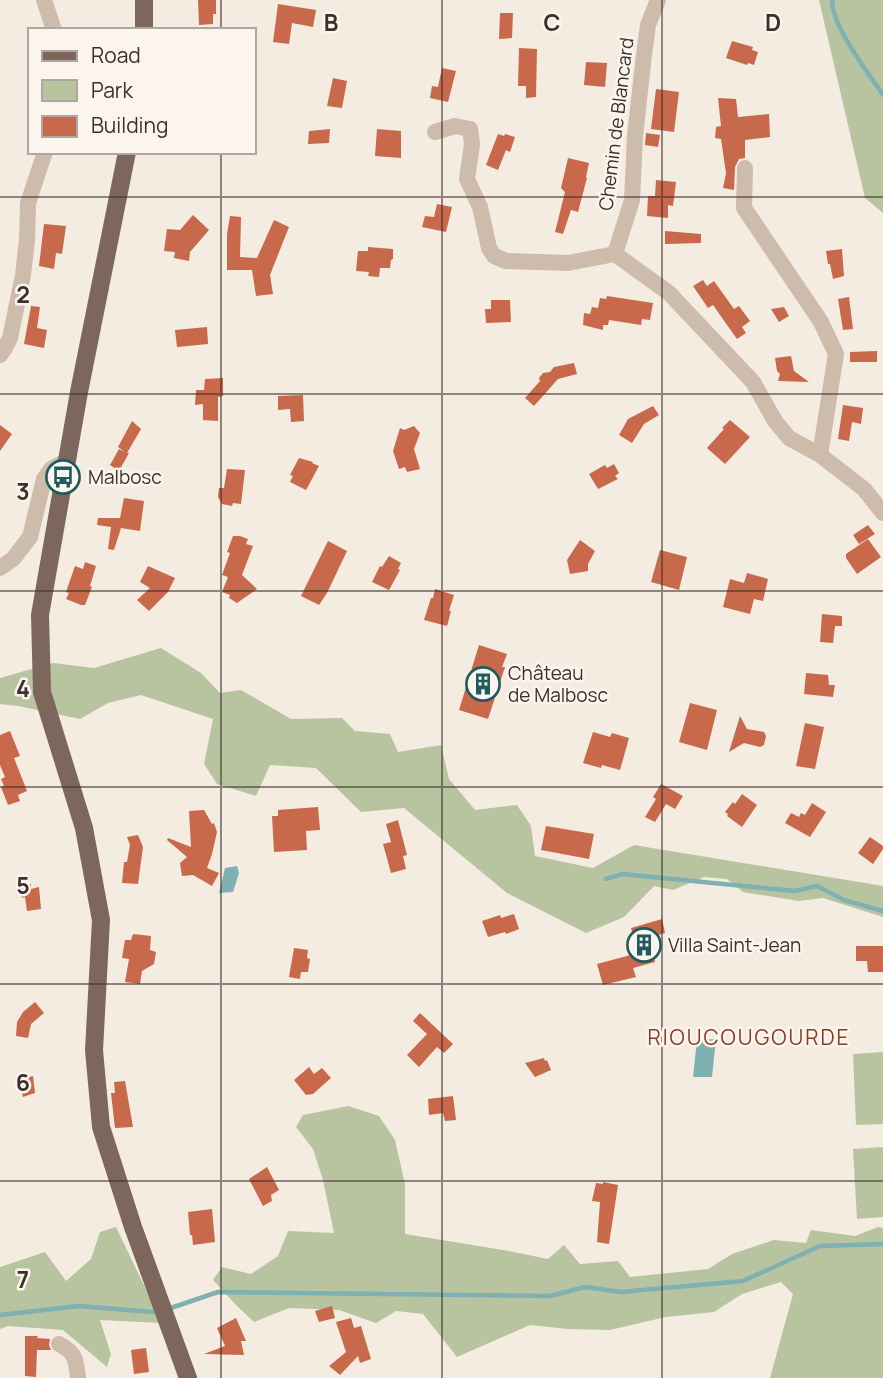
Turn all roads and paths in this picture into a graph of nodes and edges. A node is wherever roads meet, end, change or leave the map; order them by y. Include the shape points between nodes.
1 (44, 0) edge
2 (144, 0) edge
3 (659, 0) edge
4 (53, 28) edge
5 (144, 28) edge
6 (435, 132) dead end
7 (44, 154) edge
8 (127, 154) edge
9 (745, 169) dead end
10 (615, 254) junction
11 (0, 355) edge
12 (820, 455) junction
13 (66, 461) junction
14 (883, 513) edge
15 (0, 568) edge
16 (59, 1344) dead end
17 (78, 1378) edge
18 (188, 1378) edge

1 - 4 street
2 - 5 main road
3 - 10 street, Chemin de Blancard via 648,25 632,200
6 - 10 street via 455,126 470,129 467,179 494,256 506,261 568,263
7 - 11 street via 28,203 23,275 10,338
8 - 13 main road
9 - 12 street via 744,208 821,323 836,354
10 - 12 street via 669,293 753,382 789,438
12 - 14 street via 864,489
13 - 15 street via 44,479 30,537
13 - 18 main road via 40,615 42,692 83,828 101,920 94,1049 101,1127
16 - 17 street via 71,1350

